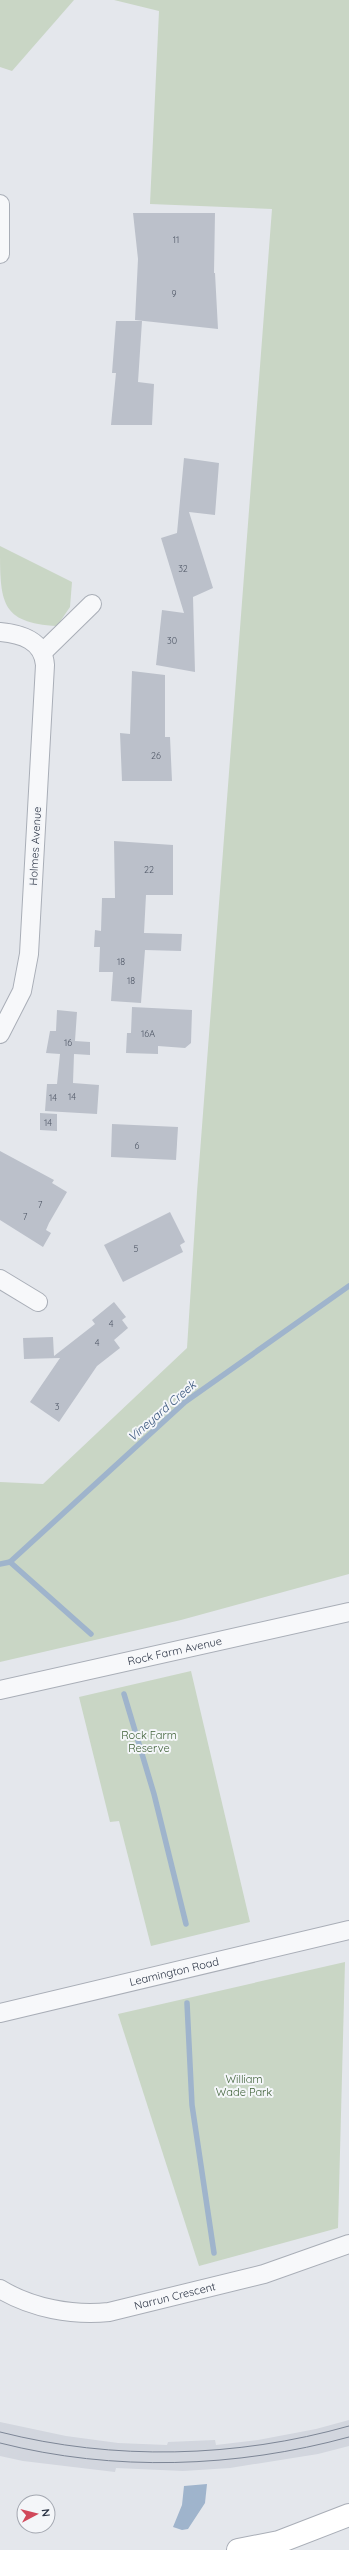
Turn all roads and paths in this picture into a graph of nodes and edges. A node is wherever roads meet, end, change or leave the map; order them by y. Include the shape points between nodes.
1 (0, 204) edge
2 (0, 254) edge
3 (92, 604) dead end
4 (0, 632) edge
5 (43, 652) junction
6 (0, 1034) edge
7 (0, 1279) edge
8 (38, 1302) dead end
9 (349, 1612) edge
10 (0, 1690) edge
11 (349, 1930) edge
12 (0, 2013) edge
13 (349, 2244) edge
14 (0, 2289) edge
15 (349, 2515) edge
16 (238, 2550) edge

1 - 2 street
3 - 5 street
4 - 5 street via 30,639
5 - 6 street, Holmes Avenue via 45,665 30,954 22,991
7 - 8 street
9 - 10 street, Rock Farm Avenue
11 - 12 street, Leamington Road
13 - 14 street, Narrun Crescent via 264,2274 109,2312 93,2314 62,2311 31,2304
15 - 16 main road via 279,2542

